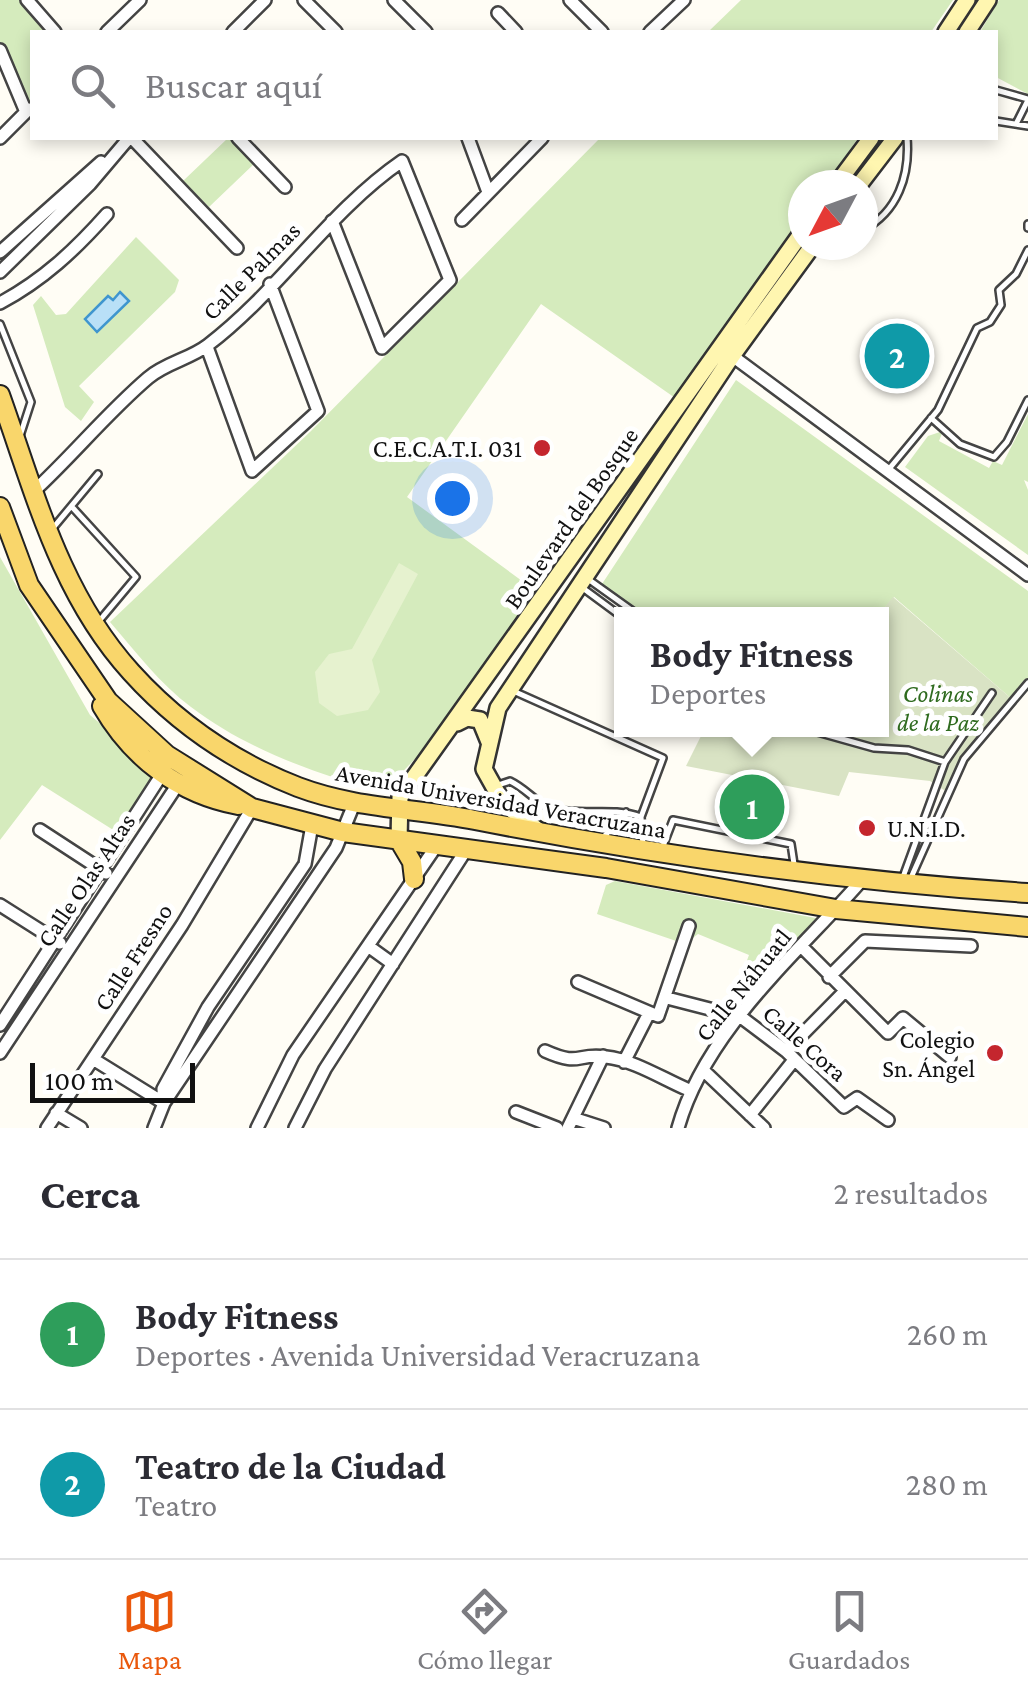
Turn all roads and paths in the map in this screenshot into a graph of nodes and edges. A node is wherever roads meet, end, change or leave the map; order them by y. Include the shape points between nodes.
1 (27, 0) edge
2 (265, 0) edge
3 (304, 0) edge
4 (394, 0) edge
5 (570, 0) edge
6 (966, 0) edge
7 (988, 0) edge
8 (135, 2) edge
9 (676, 3) edge
10 (498, 13) dead end
11 (956, 17) junction
12 (53, 30) edge
13 (108, 30) edge
14 (238, 30) edge
15 (334, 30) edge
16 (424, 30) edge
17 (514, 30) edge
18 (600, 30) edge
19 (652, 30) edge
20 (947, 30) edge
21 (968, 30) edge
22 (0, 50) edge
23 (998, 93) edge
24 (1028, 99) edge
25 (30, 109) edge
26 (998, 121) edge
27 (1016, 124) junction
28 (1028, 126) edge
29 (0, 138) edge
30 (128, 140) edge
31 (132, 140) edge
32 (469, 140) edge
33 (536, 140) edge
34 (869, 140) edge
35 (894, 140) edge
36 (908, 140) edge
37 (242, 142) edge
38 (109, 157) junction
39 (847, 170) edge
40 (871, 170) edge
41 (285, 187) dead end
42 (488, 192) junction
43 (107, 214) dead end
44 (878, 218) edge
45 (462, 220) dead end
46 (332, 221) junction
47 (237, 248) dead end
48 (1028, 250) edge
49 (0, 252) edge
50 (788, 253) edge
51 (805, 260) edge
52 (0, 272) edge
53 (270, 284) junction
54 (0, 303) edge
55 (0, 324) edge
56 (206, 346) junction
57 (725, 351) junction
58 (0, 395) edge
59 (1028, 400) edge
60 (931, 418) junction
61 (17, 443) junction
62 (889, 469) junction
63 (98, 474) dead end
64 (34, 492) junction
65 (0, 507) edge
66 (73, 508) junction
67 (47, 533) junction
68 (7, 555) edge
69 (1028, 575) edge
70 (583, 582) junction
71 (619, 607) edge
72 (95, 626) junction
73 (90, 678) junction
74 (1028, 682) edge
75 (508, 689) junction
76 (992, 693) dead end
77 (457, 724) junction
78 (614, 736) edge
79 (616, 737) edge
80 (754, 737) edge
81 (835, 737) edge
82 (488, 742) junction
83 (752, 742) dead end
84 (946, 762) junction
85 (170, 779) junction
86 (492, 787) junction
87 (354, 804) junction
88 (252, 808) junction
89 (398, 811) junction
90 (626, 812) junction
91 (640, 817) junction
92 (312, 825) junction
93 (40, 830) dead end
94 (343, 832) junction
95 (543, 834) junction
96 (399, 840) junction
97 (599, 843) junction
98 (437, 845) junction
99 (466, 850) junction
100 (652, 852) junction
101 (701, 860) junction
102 (304, 864) junction
103 (100, 869) junction
104 (320, 872) junction
105 (794, 872) junction
106 (644, 875) junction
107 (114, 878) junction
108 (414, 879) junction
109 (861, 881) junction
110 (904, 885) junction
111 (1028, 893) edge
112 (0, 905) edge
113 (836, 909) junction
114 (689, 926) dead end
115 (1028, 927) edge
116 (55, 940) junction
117 (368, 946) junction
118 (971, 946) dead end
119 (802, 947) junction
120 (68, 948) junction
121 (392, 964) junction
122 (829, 977) junction
123 (578, 982) dead end
124 (844, 992) junction
125 (667, 998) junction
126 (5, 1007) edge
127 (649, 1013) junction
128 (741, 1017) junction
129 (22, 1018) junction
130 (0, 1025) edge
131 (545, 1051) dead end
132 (0, 1053) edge
133 (602, 1056) junction
134 (790, 1056) junction
135 (950, 1057) dead end
136 (93, 1059) junction
137 (624, 1062) junction
138 (703, 1070) junction
139 (689, 1090) junction
140 (164, 1103) junction
141 (516, 1112) dead end
142 (56, 1113) junction
143 (750, 1115) junction
144 (888, 1120) dead end
145 (570, 1123) edge
146 (47, 1128) edge
147 (81, 1128) edge
148 (154, 1128) edge
149 (257, 1128) edge
150 (295, 1128) edge
151 (557, 1128) edge
152 (604, 1128) edge
153 (678, 1128) edge
154 (764, 1128) edge

1 - 12 street
2 - 14 street
3 - 15 street
4 - 16 street
5 - 18 street
6 - 11 main road
7 - 21 main road
8 - 13 street
9 - 19 street
10 - 17 street
11 - 20 main road
11 - 21 main road
22 - 25 street
23 - 24 lane
24 - 27 lane
25 - 29 street
26 - 27 lane
27 - 28 lane
30 - 38 street
31 - 47 street
32 - 42 street
33 - 42 street
34 - 39 main road
35 - 40 main road
36 - 44 lane via 899,193
37 - 41 street
38 - 49 street
38 - 52 street
42 - 45 street
43 - 54 street via 72,252
46 - 46 street, Calle Palmas via 382,348 450,280 402,161
46 - 53 street, Calle Palmas
48 - 60 lane via 999,290 995,316 977,328
50 - 57 main road, Boulevard del Bosque
51 - 57 main road, Boulevard del Bosque
53 - 56 street, Calle Palmas
53 - 56 street via 318,411 252,471
55 - 61 lane via 31,402
56 - 64 street, Calle Palmas via 150,376
57 - 62 street
57 - 70 main road, Boulevard del Bosque
57 - 77 main road, Boulevard del Bosque
58 - 61 main road, Avenida Universidad Veracruzana
59 - 60 lane via 994,457 960,444
60 - 62 lane
61 - 64 main road, Avenida Universidad Veracruzana
62 - 69 street
63 - 66 lane
64 - 67 main road, Avenida Universidad Veracruzana
65 - 68 main road, Avenida Universidad Veracruzana
66 - 67 lane
66 - 72 lane via 136,576
67 - 72 main road, Avenida Universidad Veracruzana
68 - 73 main road, Avenida Universidad Veracruzana
70 - 71 lane
70 - 75 main road, Boulevard del Bosque
72 - 87 main road, Avenida Universidad Veracruzana via 143,685 201,735 274,777
73 - 85 main road via 124,740
73 - 88 main road, Avenida Universidad Veracruzana via 144,737
74 - 110 lane via 964,760
75 - 78 lane
75 - 82 main road, Boulevard del Bosque
76 - 84 lane
77 - 82 main road via 480,720
77 - 89 main road, Boulevard del Bosque via 400,798
79 - 91 lane via 663,758
80 - 83 lane
81 - 84 lane
82 - 86 main road, Boulevard del Bosque via 484,769
84 - 110 lane
85 - 88 main road via 214,800
85 - 103 street, Calle Olas Altas
85 - 107 street, Calle Olas Altas
86 - 90 lane via 510,781 536,803 558,810
86 - 95 main road
87 - 89 main road, Avenida Universidad Veracruzana
87 - 94 street
88 - 92 main road, Avenida Universidad Veracruzana
88 - 136 street, Calle Fresno
89 - 95 main road, Avenida Universidad Veracruzana
89 - 96 main road
90 - 91 lane
90 - 97 lane
91 - 100 lane
92 - 94 main road, Avenida Universidad Veracruzana
92 - 102 street
93 - 103 street
94 - 96 main road, Avenida Universidad Veracruzana
94 - 104 street
95 - 97 main road, Avenida Universidad Veracruzana
96 - 98 main road, Avenida Universidad Veracruzana
96 - 108 main road
97 - 100 main road, Avenida Universidad Veracruzana
98 - 99 main road, Avenida Universidad Veracruzana
98 - 108 street
99 - 106 main road, Avenida Universidad Veracruzana
99 - 121 street
100 - 101 main road, Avenida Universidad Veracruzana
100 - 105 lane via 674,820 791,844
101 - 105 main road, Avenida Universidad Veracruzana
101 - 106 main road via 692,867 655,866
102 - 104 street
102 - 140 street via 208,1007 163,1089
103 - 107 street
103 - 116 street, Calle Olas Altas
104 - 140 street
105 - 109 main road, Avenida Universidad Veracruzana
106 - 113 main road, Avenida Universidad Veracruzana
107 - 120 street, Calle Olas Altas
108 - 117 street
109 - 110 main road, Avenida Universidad Veracruzana
109 - 113 street, Calle Náhuatl
110 - 111 main road, Avenida Universidad Veracruzana
112 - 116 street
113 - 115 main road, Avenida Universidad Veracruzana
113 - 119 street, Calle Náhuatl
114 - 125 street
116 - 120 street
116 - 126 street, Calle Olas Altas
117 - 121 street
117 - 149 street via 293,1054
118 - 122 street via 866,941
119 - 122 street
119 - 128 street, Calle Náhuatl
120 - 129 street, Calle Olas Altas
121 - 150 street via 324,1069
122 - 124 street
123 - 127 street
124 - 134 street
124 - 135 street via 888,1032 903,1018
125 - 127 street via 658,1016
125 - 128 street
126 - 129 street
126 - 130 street, Calle Olas Altas
127 - 137 street
128 - 134 street, Calle Cora
128 - 138 street, Calle Náhuatl
129 - 132 street, Calle Olas Altas
131 - 133 street via 572,1063
133 - 137 street
133 - 145 street
134 - 143 street
134 - 144 street, Calle Cora via 844,1106 857,1098
136 - 140 street
136 - 142 street, Calle Fresno
137 - 139 street
138 - 139 street, Calle Náhuatl
138 - 143 street
139 - 153 street, Calle Náhuatl
140 - 148 street
141 - 151 street
142 - 146 street, Calle Fresno
142 - 147 street
143 - 154 street
145 - 152 street

